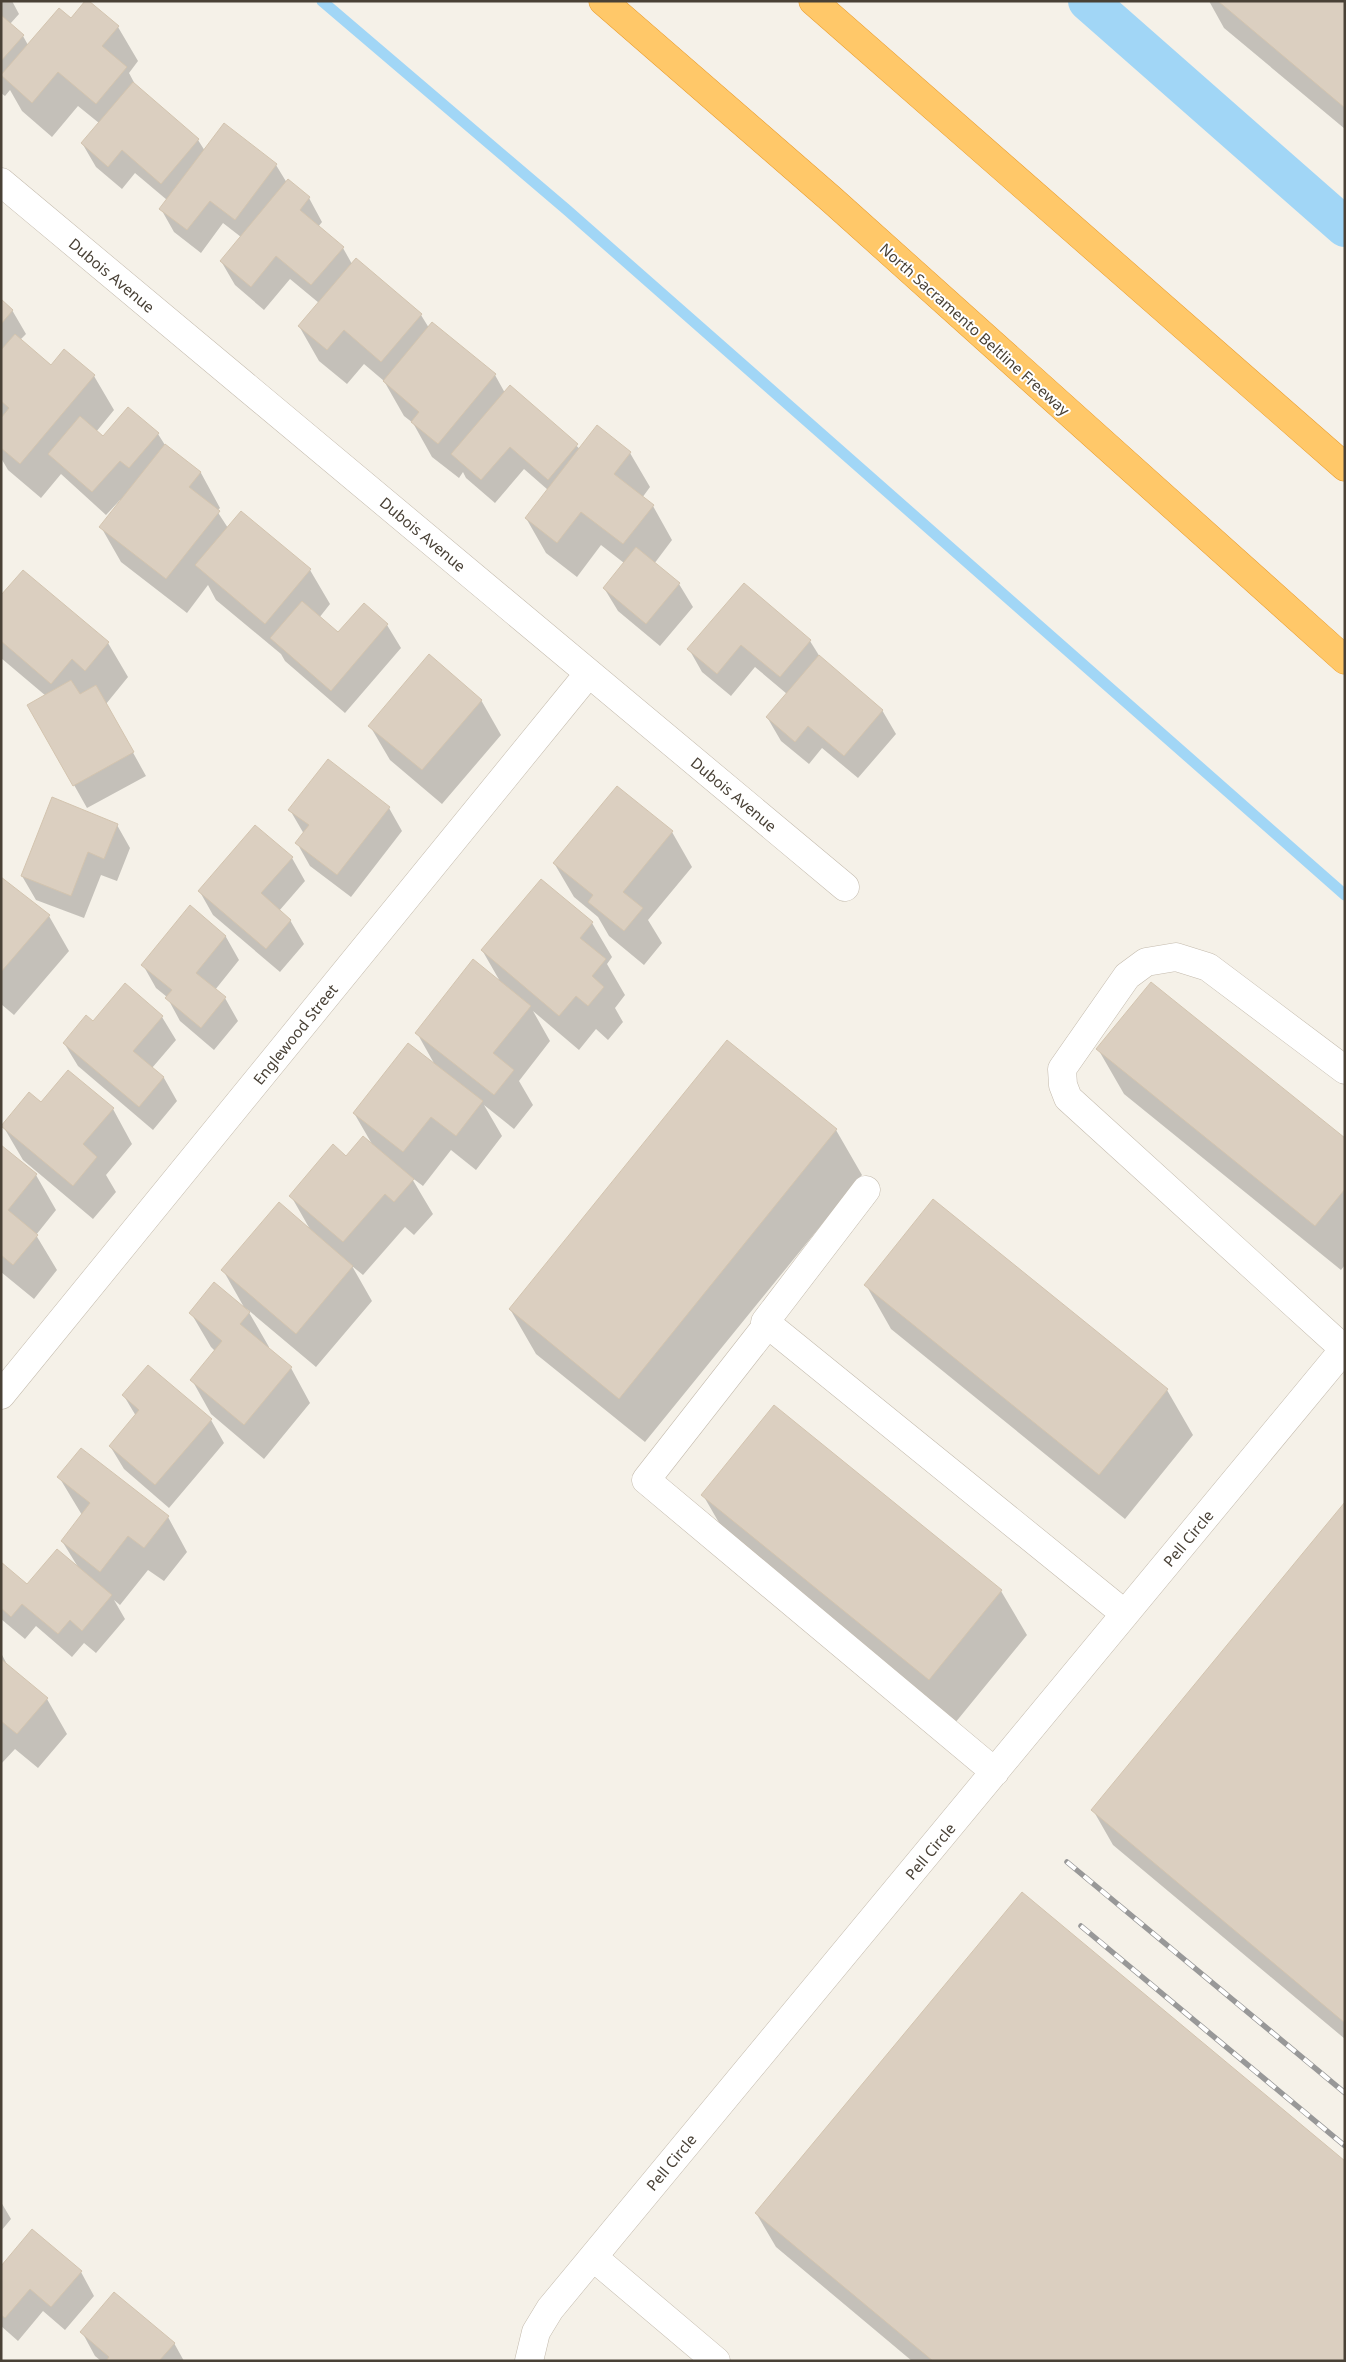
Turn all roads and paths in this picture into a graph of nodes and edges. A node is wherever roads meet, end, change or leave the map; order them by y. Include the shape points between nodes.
1 (603, 1) edge
2 (813, 1) edge
3 (1, 182) edge
4 (1345, 468) edge
5 (1345, 660) edge
6 (589, 673) junction
7 (845, 887) dead end
8 (1345, 1070) edge
9 (866, 1190) dead end
10 (768, 1324) junction
11 (1344, 1349) edge
12 (1, 1395) edge
13 (1125, 1614) junction
14 (995, 1772) junction
15 (593, 2257) junction
16 (529, 2361) edge
17 (716, 2361) edge

1 - 5 highway, North Sacramento Beltline Freeway via 831,199
2 - 4 highway
3 - 6 street, Dubois Avenue
6 - 7 street, Dubois Avenue
6 - 12 street, Englewood Street
8 - 11 street via 1208,967 1176,957 1146,962 1128,976 1062,1069 1068,1098
9 - 10 street via 765,1322
10 - 13 street
10 - 14 street via 646,1480
11 - 13 street, Pell Circle
13 - 14 street, Pell Circle
14 - 15 street, Pell Circle
15 - 16 street, Pell Circle via 540,2325
15 - 17 street

